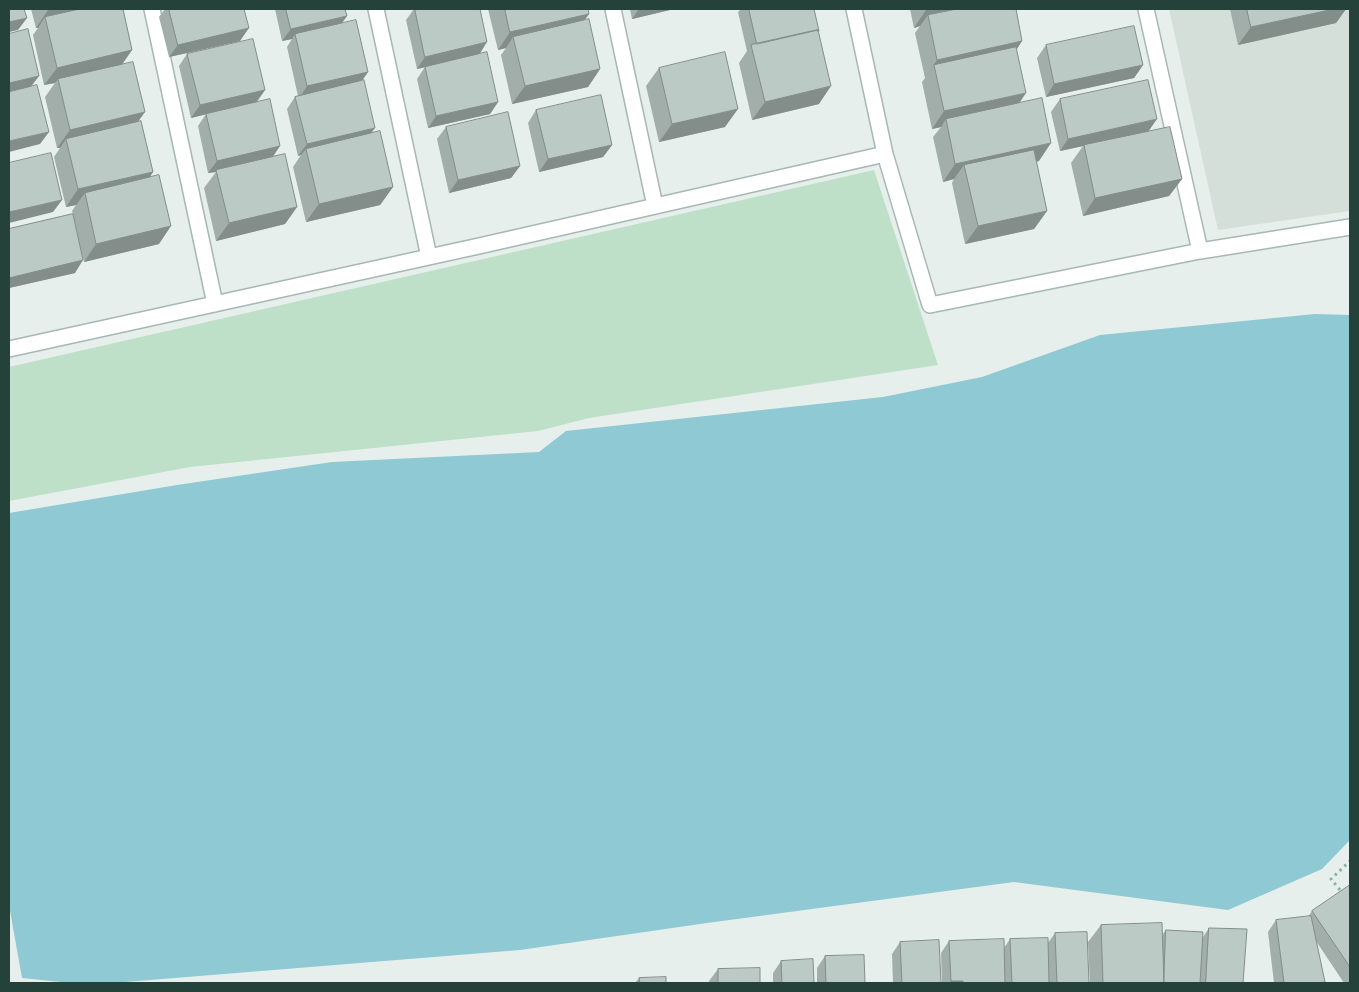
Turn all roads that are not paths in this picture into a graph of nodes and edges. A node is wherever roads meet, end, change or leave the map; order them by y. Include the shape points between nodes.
1 (152, 9) edge
2 (376, 9) edge
3 (613, 9) edge
4 (854, 9) edge
5 (1146, 9) edge
6 (885, 154) junction
7 (655, 206) junction
8 (1350, 227) edge
9 (1200, 251) junction
10 (429, 257) junction
11 (215, 304) junction
12 (9, 349) edge

1 - 11 street
2 - 10 street
3 - 7 street
4 - 6 street
5 - 9 street
6 - 7 street
6 - 9 street via 930,305
7 - 10 street
8 - 9 street
10 - 11 street
11 - 12 street

